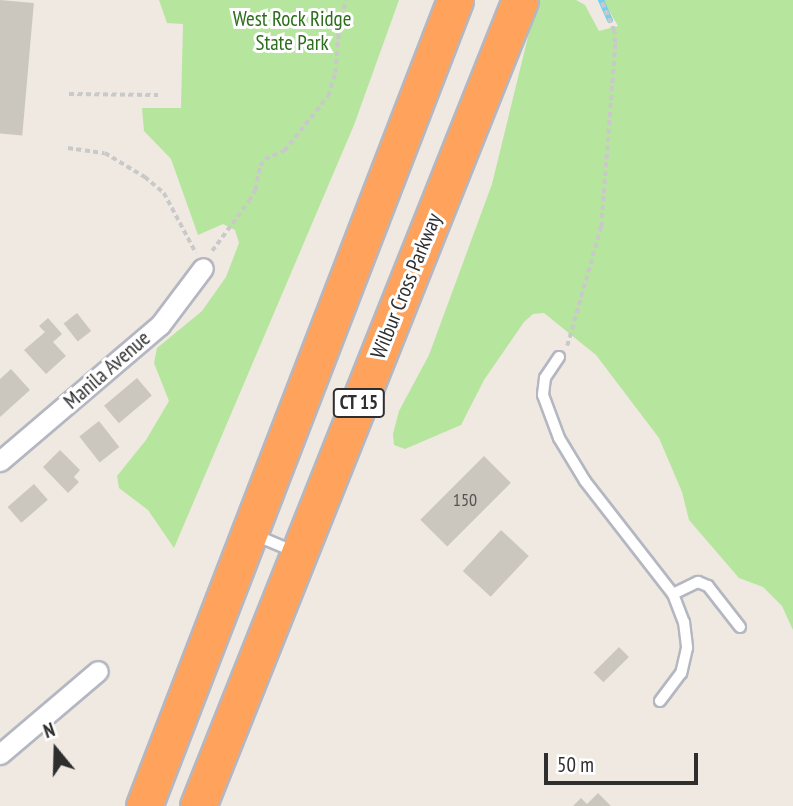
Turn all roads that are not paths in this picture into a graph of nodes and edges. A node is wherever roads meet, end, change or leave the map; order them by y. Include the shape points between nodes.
1 (455, 0) edge
2 (520, 0) edge
3 (203, 268) road end
4 (559, 356) road end
5 (0, 461) edge
6 (248, 532) junction
7 (298, 553) junction
8 (673, 594) junction
9 (740, 627) dead end
10 (98, 671) dead end
11 (660, 701) dead end
12 (0, 754) edge
13 (144, 806) edge
14 (198, 806) edge

1 - 6 highway, CT 15
2 - 7 highway, Wilbur Cross Parkway / CT 15
3 - 5 street, Manila Avenue via 160,325
4 - 8 lane via 545,378 543,395 559,438 585,481
6 - 7 lane
6 - 13 highway, CT 15
7 - 14 highway, Wilbur Cross Parkway / CT 15
8 - 9 lane via 698,582 708,586
8 - 11 lane via 684,622 687,648 681,673
10 - 12 street

